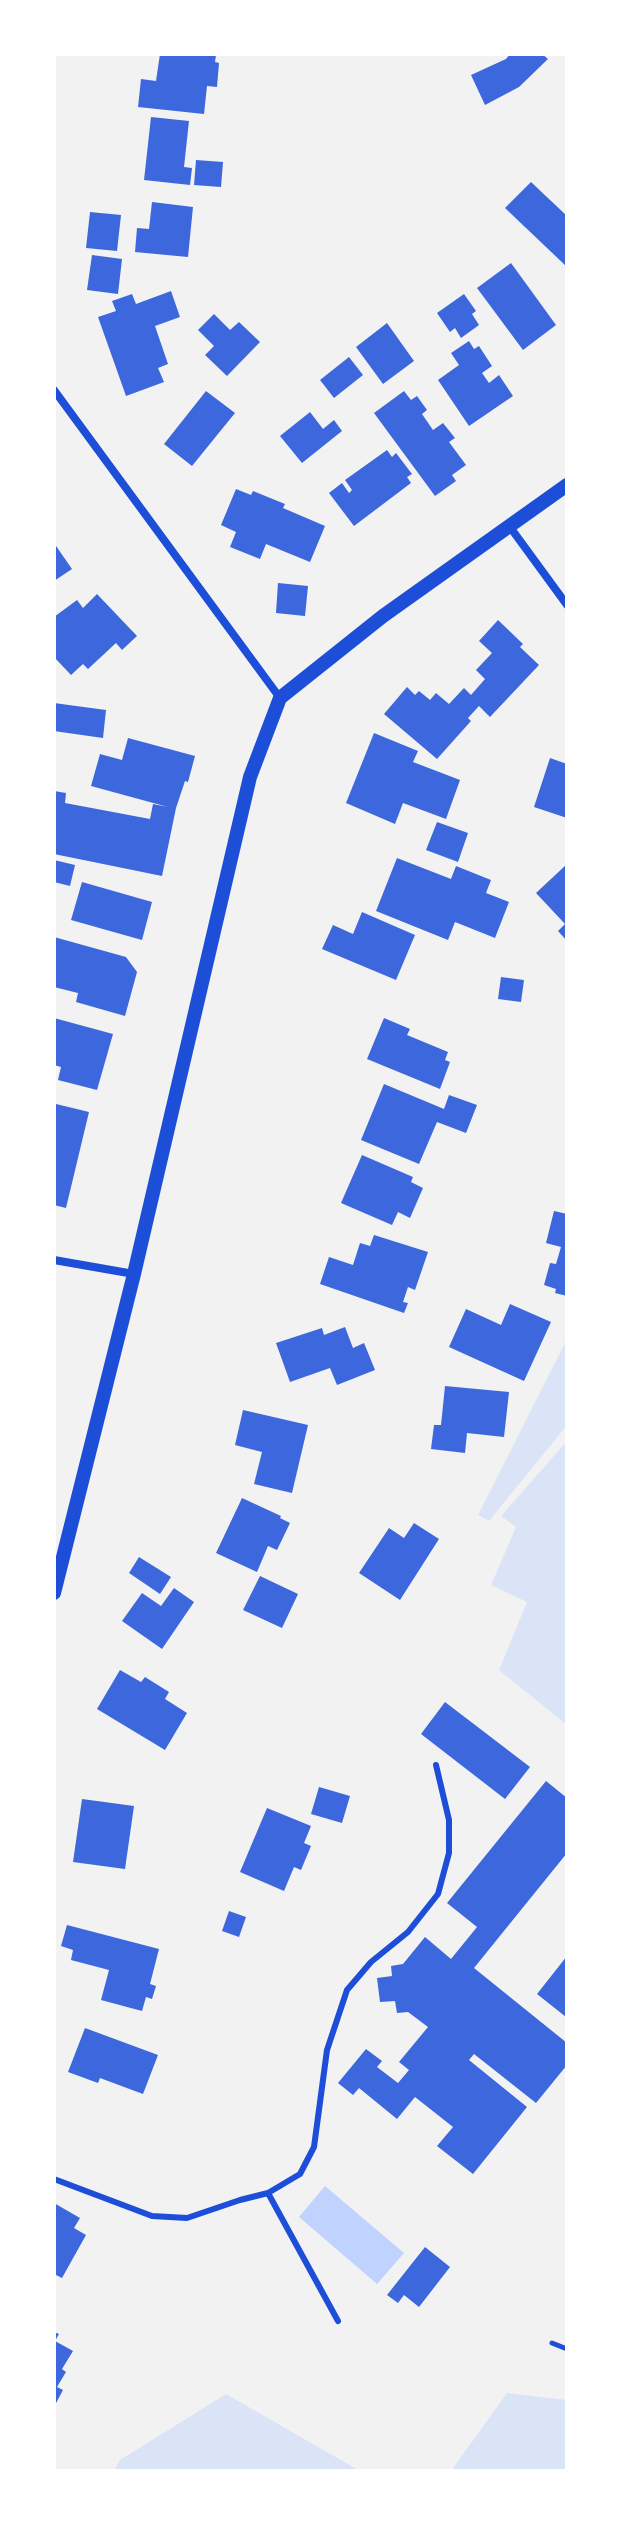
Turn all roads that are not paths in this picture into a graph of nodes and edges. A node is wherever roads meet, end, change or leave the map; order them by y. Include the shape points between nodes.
1 (54, 390) edge
2 (567, 485) edge
3 (510, 527) junction
4 (567, 605) edge
5 (280, 698) junction
6 (54, 1260) edge
7 (134, 1274) junction
8 (54, 1593) edge
9 (436, 1765) dead end
10 (54, 2179) edge
11 (268, 2193) junction
12 (338, 2321) dead end

1 - 5 street
2 - 3 street
3 - 4 street
3 - 5 street via 383,616
5 - 7 street via 250,777
6 - 7 street
7 - 8 street
9 - 11 lane via 449,1820 449,1853 438,1894 408,1932 347,1990 327,2050 314,2147 300,2174
10 - 11 lane via 152,2216 187,2218
11 - 12 lane

